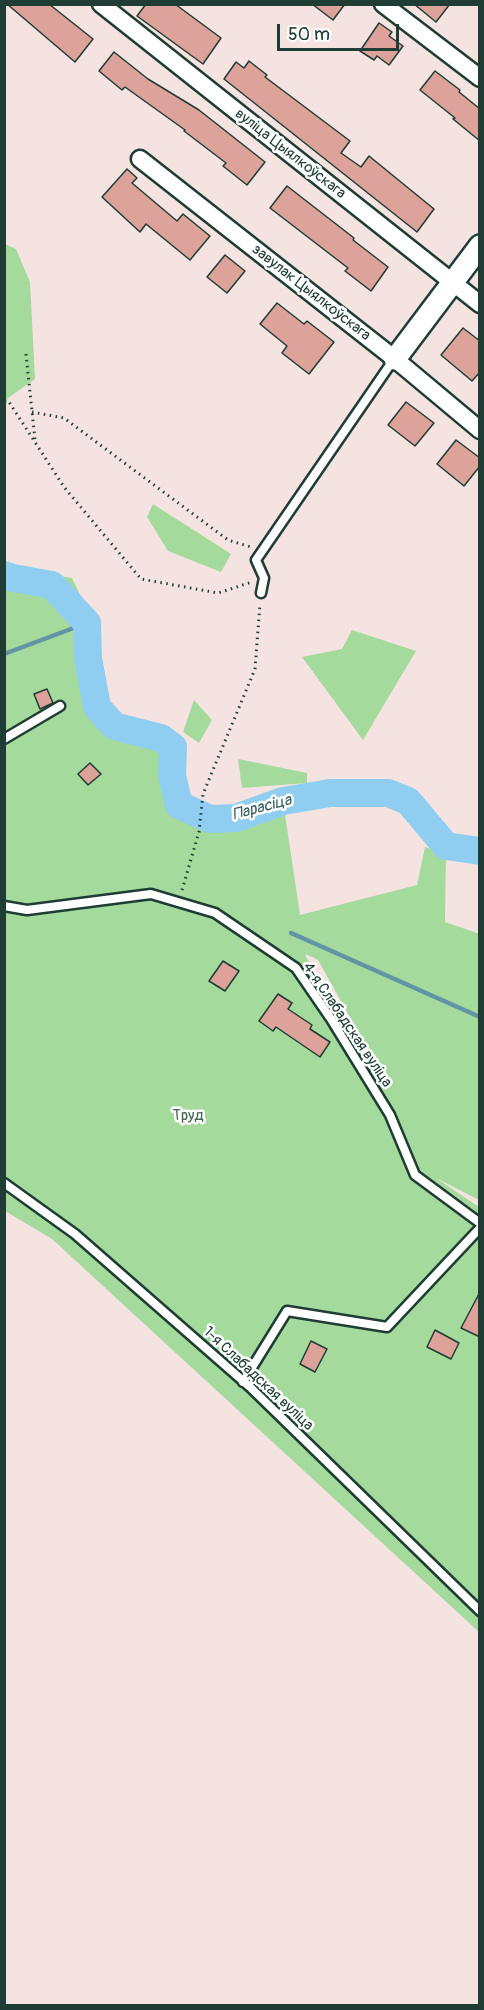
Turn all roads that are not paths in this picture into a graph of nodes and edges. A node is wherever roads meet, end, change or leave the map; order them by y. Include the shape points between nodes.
1 (101, 4) edge
2 (383, 4) edge
3 (480, 78) edge
4 (140, 159) dead end
5 (480, 246) edge
6 (452, 281) junction
7 (480, 304) edge
8 (395, 359) junction
9 (480, 430) edge
10 (261, 594) road end
11 (60, 706) dead end
12 (4, 739) edge
13 (4, 906) edge
14 (4, 1183) edge
15 (480, 1223) edge
16 (480, 1228) edge
17 (243, 1382) junction
18 (480, 1611) edge

1 - 6 street, вуліца Цыялкоўскага
2 - 3 street
4 - 8 street, завулак Цыялкоўскага
5 - 6 street
6 - 7 street, вуліца Цыялкоўскага
6 - 8 street
8 - 9 street, завулак Цыялкоўскага
8 - 10 lane via 256,560 264,578
11 - 12 lane
13 - 15 lane, 4-я Слабадская вуліца via 27,910 151,894 215,913 296,968 390,1115 414,1175
14 - 17 lane, 1-я Слабадская вуліца via 75,1234
16 - 17 lane via 387,1327 287,1311
17 - 18 lane, 1-я Слабадская вуліца

